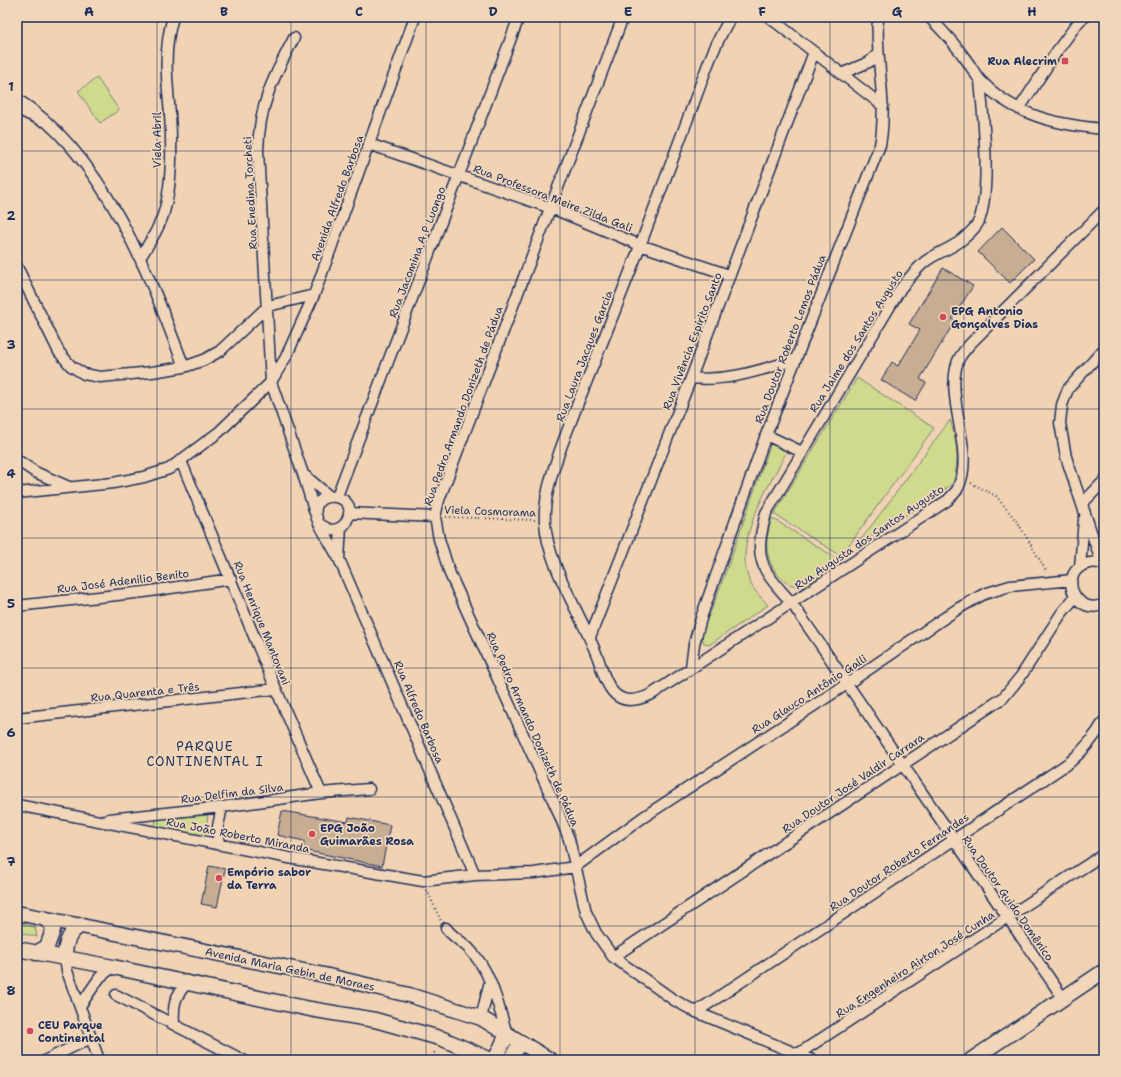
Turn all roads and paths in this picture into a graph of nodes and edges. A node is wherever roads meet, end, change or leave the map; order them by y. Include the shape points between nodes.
1 (173, 17) edge
2 (415, 17) edge
3 (519, 17) edge
4 (623, 17) edge
5 (731, 17) edge
6 (769, 17) edge
7 (878, 17) edge
8 (929, 17) edge
9 (1085, 17) edge
10 (294, 38) dead end
11 (814, 52) junction
12 (878, 54) junction
13 (841, 74) junction
14 (980, 80) junction
15 (17, 99) edge
16 (883, 106) junction
17 (17, 108) edge
18 (1019, 109) junction
19 (32, 113) junction
20 (1104, 129) edge
21 (369, 144) junction
22 (460, 175) junction
23 (550, 208) junction
24 (1104, 210) edge
25 (640, 245) junction
26 (140, 258) junction
27 (17, 267) edge
28 (729, 275) junction
29 (314, 295) junction
30 (268, 306) junction
31 (1104, 349) edge
32 (795, 360) junction
33 (184, 367) junction
34 (692, 378) junction
35 (271, 382) junction
36 (766, 434) junction
37 (802, 452) junction
38 (17, 460) edge
39 (182, 460) junction
40 (303, 474) junction
41 (961, 479) junction
42 (1104, 481) edge
43 (69, 487) junction
44 (17, 493) edge
45 (333, 496) junction
46 (1082, 504) junction
47 (349, 513) junction
48 (315, 514) junction
49 (1084, 515) junction
50 (435, 517) junction
51 (544, 521) junction
52 (319, 524) junction
53 (341, 527) junction
54 (339, 559) junction
55 (1103, 564) edge
56 (1080, 567) junction
57 (232, 579) junction
58 (1072, 580) junction
59 (1052, 582) junction
60 (784, 594) joint
61 (1075, 597) junction
62 (791, 603) junction
63 (1104, 604) edge
64 (17, 606) edge
65 (590, 637) junction
66 (691, 667) junction
67 (847, 684) junction
68 (276, 689) junction
69 (624, 700) joint
70 (17, 718) edge
71 (1104, 721) edge
72 (901, 765) junction
73 (369, 789) dead end
74 (321, 793) junction
75 (17, 804) edge
76 (222, 807) junction
77 (99, 820) junction
78 (954, 840) junction
79 (219, 843) junction
80 (1104, 854) edge
81 (575, 867) junction
82 (475, 875) junction
83 (423, 881) junction
84 (17, 913) edge
85 (43, 918) junction
86 (1008, 918) junction
87 (81, 925) junction
88 (446, 928) joint
89 (17, 949) edge
90 (36, 952) junction
91 (65, 957) junction
92 (613, 957) junction
93 (113, 967) junction
94 (1104, 971) edge
95 (490, 981) junction
96 (188, 983) junction
97 (116, 995) dead end
98 (1063, 998) junction
99 (80, 1006) junction
100 (696, 1012) junction
101 (481, 1018) junction
102 (174, 1024) junction
103 (507, 1034) junction
104 (91, 1038) junction
105 (520, 1042) junction
106 (798, 1054) junction
107 (46, 1060) edge
108 (99, 1060) edge
109 (243, 1060) edge
110 (491, 1060) edge
111 (495, 1060) edge
112 (511, 1060) edge
113 (550, 1060) edge
114 (812, 1060) edge
115 (971, 1060) edge

1 - 26 street, Viela Abril via 169,29 166,70 171,138 167,196 162,217
2 - 21 street, Avenida Alfredo Barbosa
3 - 22 street, Rua Jacomina A P Luongo
4 - 23 street, Rua Pedro Armando Donizeth de Pádua
5 - 25 street, Rua Laura Jacques Garcia via 713,52
6 - 11 street
7 - 12 street, Rua Doutor Roberto Lemos Pádua
8 - 14 street via 947,35
9 - 18 street via 1057,51
10 - 30 street, Rua Enedina Torcheti via 271,83 259,128 258,151
11 - 13 street
11 - 28 street, Rua Vivência Espírito Santo
12 - 13 street via 869,62
12 - 16 street, Rua Doutor Roberto Lemos Pádua
13 - 16 street
14 - 18 street via 993,93
14 - 37 street, Rua Jaime dos Santos Augusto via 985,171 984,203 980,219 962,240 927,260 907,280
15 - 19 street
16 - 32 street, Rua Doutor Roberto Lemos Pádua via 884,127 880,145
17 - 19 street
18 - 20 street via 1046,120
19 - 26 street via 47,122 72,148 93,176 119,215
21 - 22 street, Rua Professora Meire Zilda Gali
21 - 29 street, Avenida Alfredo Barbosa
22 - 23 street, Rua Professora Meire Zilda Gali
22 - 45 street, Rua Jacomina A P Luongo
23 - 25 street, Rua Professora Meire Zilda Gali
23 - 50 street, Rua Pedro Armando Donizeth de Pádua via 439,500
24 - 41 street, Rua Augusta dos Santos Augusto via 970,344 958,360 954,386 962,436
25 - 28 street, Rua Professora Meire Zilda Gali
25 - 51 street, Rua Laura Jacques Garcia via 553,473
26 - 33 street
27 - 33 street via 59,352 71,366 84,374 116,376
28 - 34 street, Rua Vivência Espírito Santo
29 - 30 street
29 - 35 street, Avenida Alfredo Barbosa via 286,357
30 - 33 street via 220,351
30 - 35 street, Rua Enedina Torcheti
31 - 46 street via 1068,389 1062,405 1062,440
32 - 34 street via 739,377 707,380
32 - 36 street, Rua Doutor Roberto Lemos Pádua
34 - 65 street, Rua Vivência Espírito Santo
35 - 39 street, Avenida Alfredo Barbosa via 220,432
35 - 40 street
36 - 37 street
36 - 66 street, Rua Doutor Roberto Lemos Pádua via 702,615
37 - 60 street, Rua Jaime dos Santos Augusto via 766,513 760,536 760,553 765,569
38 - 43 street via 35,472
39 - 43 street, Avenida Alfredo Barbosa via 144,477
39 - 57 street, Rua Henrique Mantovani
40 - 45 street
40 - 48 street
41 - 59 path via 996,496 1018,523
41 - 62 street, Rua Augusta dos Santos Augusto via 957,490 948,500
42 - 46 street
43 - 44 street, Avenida Alfredo Barbosa
45 - 47 street via 346,503
45 - 48 street via 317,504
46 - 49 street
47 - 50 street
47 - 53 street via 348,519
48 - 52 street
49 - 55 street
49 - 56 street
50 - 51 path, Viela Cosmorama
50 - 81 street, Rua Pedro Armando Donizeth de Pádua via 450,574 557,809 569,839
51 - 65 street, Rua Laura Jacques Garcia via 552,558
52 - 53 street via 330,530
52 - 54 street, Rua Alfredo Barbosa
53 - 54 street, Rua Alfredo Barbosa
54 - 82 street, Rua Alfredo Barbosa
55 - 56 street via 1087,563
56 - 58 street
57 - 64 street, Rua José Adenilio Benito
57 - 68 street, Rua Henrique Mantovani
58 - 59 street, Rua Glauco Antônio Galli
58 - 61 street via 1071,586
59 - 67 street, Rua Glauco Antônio Galli via 1010,586 984,594 959,608
60 - 62 street, Rua Doutor Guido Domênico
61 - 63 street via 1087,606
61 - 72 street, Rua Doutor José Valdir Carrara via 1003,698
62 - 66 street, Rua Augusta dos Santos Augusto
62 - 67 street, Rua Doutor Guido Domênico
65 - 69 street, Rua Laura Jacques Garcia via 606,684 617,697
66 - 69 street, Rua Augusta dos Santos Augusto via 648,696
67 - 72 street, Rua Doutor Guido Domênico
67 - 81 street, Rua Glauco Antônio Galli via 642,818
68 - 70 street, Rua Quarenta e Três
68 - 74 street, Rua Henrique Mantovani
71 - 78 street, Rua Doutor Roberto Fernandes via 1098,733 1070,762
72 - 78 street, Rua Doutor Guido Domênico
72 - 92 street, Rua Doutor José Valdir Carrara
73 - 74 street, Rua Delfim da Silva
74 - 76 street, Rua Delfim da Silva
75 - 77 street, Rua João Roberto Miranda
76 - 77 street, Rua Delfim da Silva
76 - 79 street via 218,824
77 - 79 street, Rua João Roberto Miranda
78 - 86 street, Rua Doutor Guido Domênico
78 - 100 street, Rua Doutor Roberto Fernandes
79 - 83 street, Rua João Roberto Miranda via 288,858
80 - 86 street, Rua Engenheiro Airton José Cunha
81 - 82 street, Rua João Roberto Miranda via 534,873
81 - 92 street via 586,912 596,934
82 - 83 street, Rua João Roberto Miranda
83 - 88 path
84 - 85 main road, Avenida Maria Gebin de Moraes
85 - 87 main road, Avenida Maria Gebin de Moraes
85 - 90 main road via 51,923 53,930 47,947
86 - 98 street, Rua Doutor Guido Domênico
86 - 106 street, Rua Engenheiro Airton José Cunha
87 - 91 main road via 73,930 67,941
87 - 101 main road, Avenida Maria Gebin de Moraes via 410,995
88 - 95 street via 451,936 471,950
89 - 90 main road
90 - 91 main road
91 - 93 main road
91 - 99 street via 67,971
92 - 100 street via 674,1000
93 - 96 main road
93 - 99 street via 100,978
94 - 98 main road
95 - 101 street
95 - 103 street
96 - 102 street via 175,1001
96 - 110 main road via 310,1010 375,1020 443,1039
97 - 102 street
98 - 115 main road
99 - 104 street
100 - 106 street
101 - 103 main road, Avenida Maria Gebin de Moraes
102 - 109 street
103 - 105 main road, Avenida Maria Gebin de Moraes
103 - 111 main road
104 - 107 street
104 - 108 street
105 - 112 main road
105 - 113 main road, Avenida Maria Gebin de Moraes
106 - 114 street

